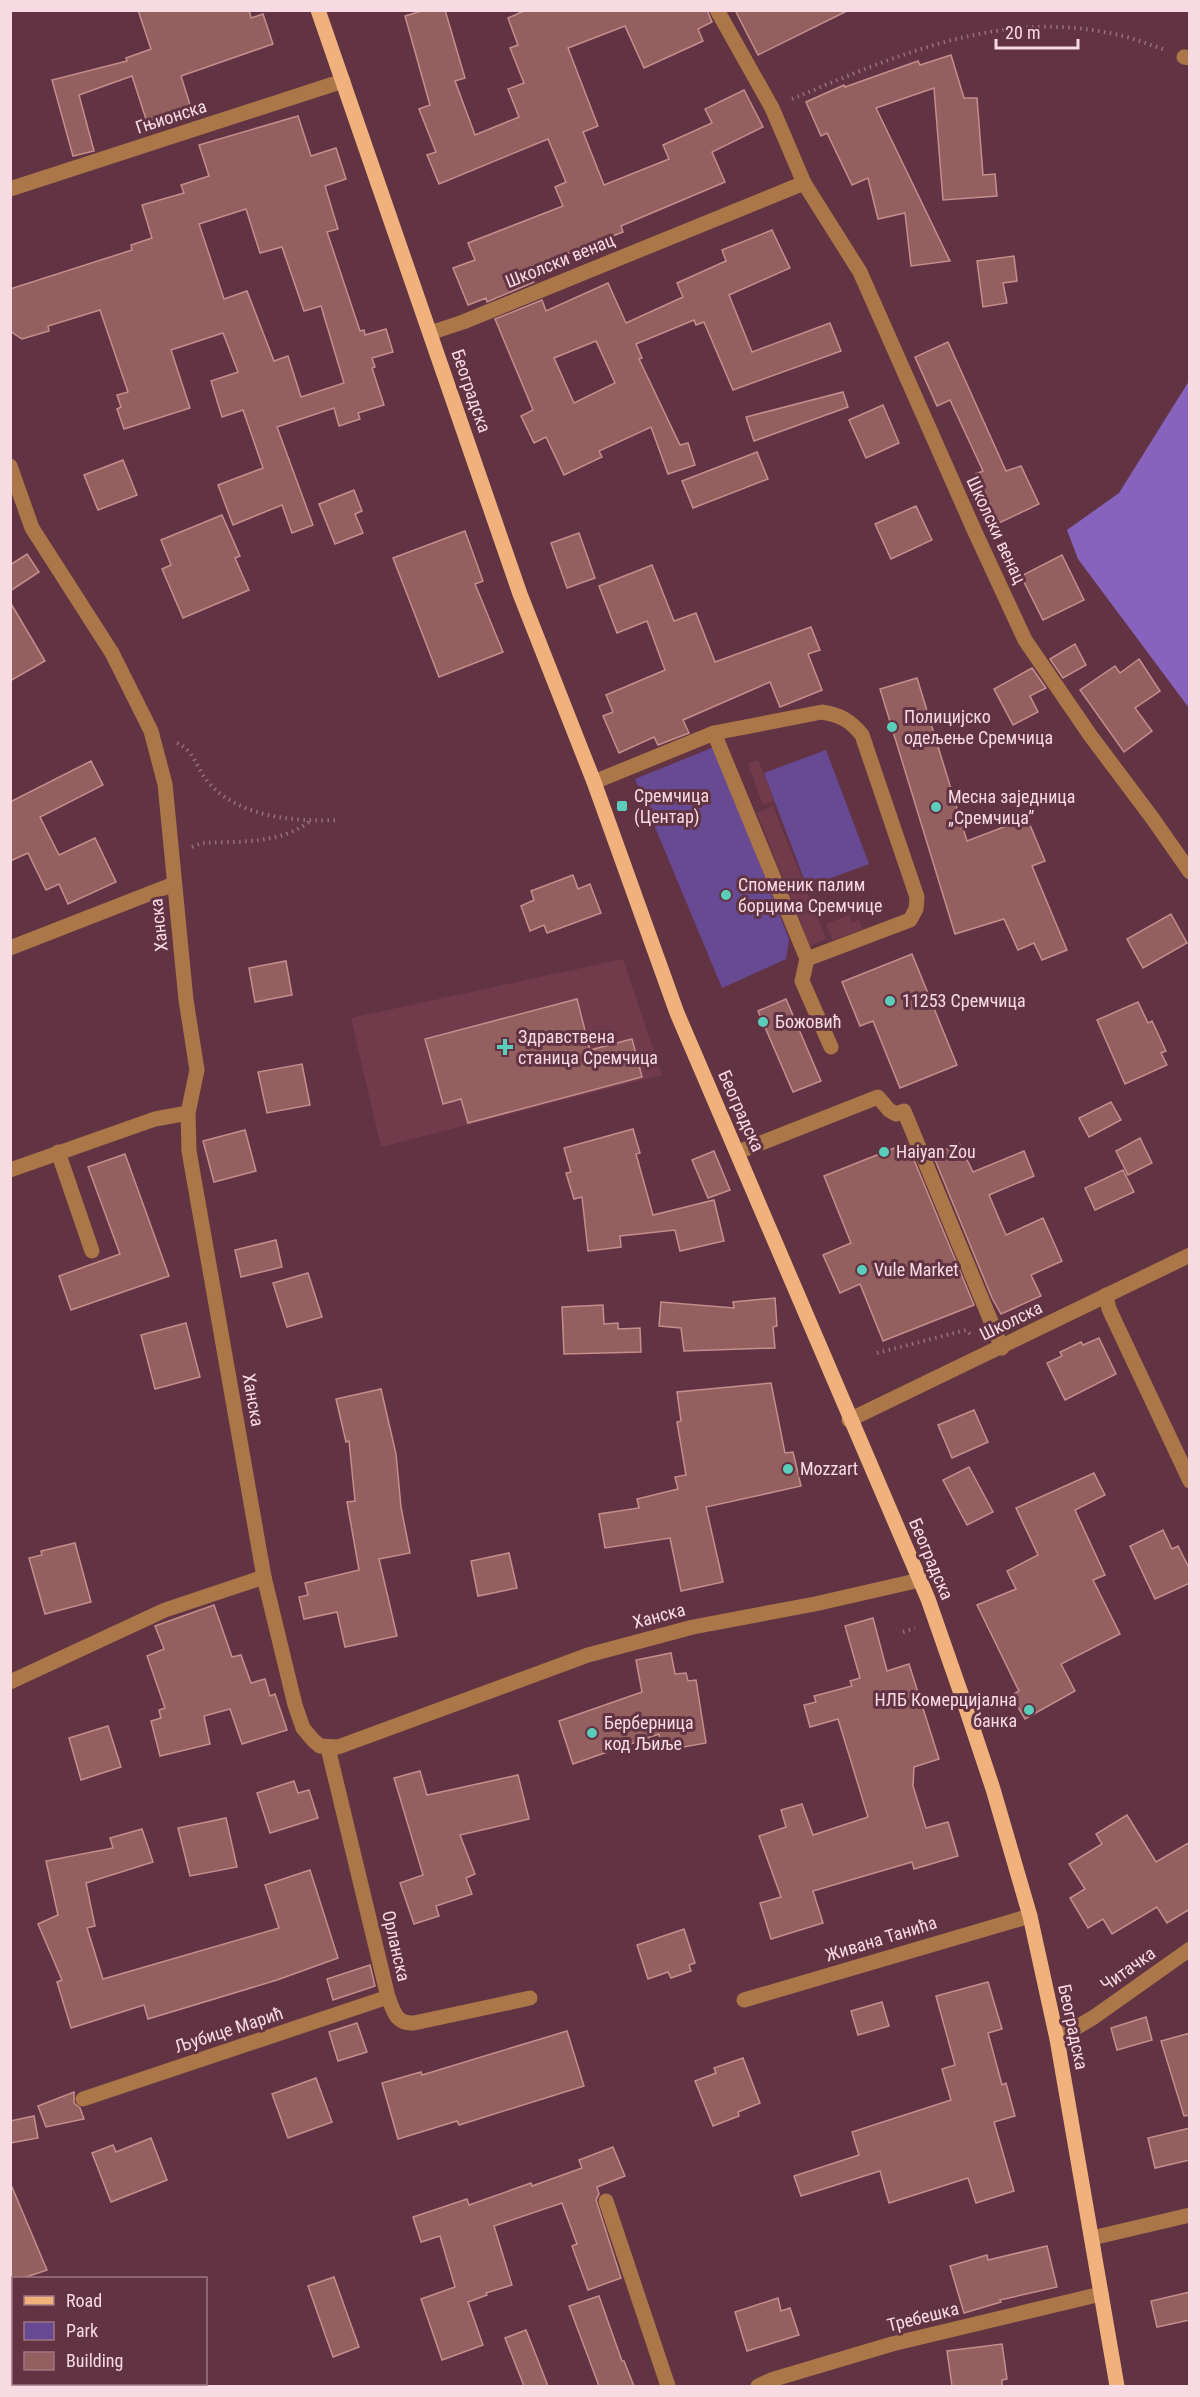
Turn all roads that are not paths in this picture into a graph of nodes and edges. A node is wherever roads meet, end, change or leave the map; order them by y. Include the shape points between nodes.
1 (318, 10) edge
2 (717, 10) edge
3 (343, 81) junction
4 (804, 183) junction
5 (10, 189) edge
6 (430, 333) junction
7 (10, 466) edge
8 (714, 733) junction
9 (594, 782) junction
10 (1190, 872) edge
11 (174, 884) junction
12 (10, 948) edge
13 (807, 959) junction
14 (831, 1047) dead end
15 (188, 1113) junction
16 (58, 1152) junction
17 (738, 1152) junction
18 (10, 1170) edge
19 (92, 1251) dead end
20 (1190, 1255) edge
21 (1106, 1295) junction
22 (1002, 1348) junction
23 (849, 1420) junction
24 (1190, 1481) edge
25 (264, 1577) junction
26 (920, 1580) junction
27 (10, 1682) edge
28 (328, 1748) junction
29 (1030, 1916) junction
30 (1190, 1949) edge
31 (388, 1997) junction
32 (530, 1998) dead end
33 (744, 2000) dead end
34 (1057, 2038) junction
35 (83, 2099) dead end
36 (606, 2201) dead end
37 (1190, 2215) edge
38 (1092, 2238) junction
39 (1101, 2294) junction
40 (668, 2386) edge
41 (758, 2386) edge
42 (1117, 2386) edge

1 - 3 main road, Београдска
2 - 4 street, Школски венац via 772,108
3 - 5 street, Гњионска
3 - 6 main road, Београдска
4 - 6 street, Школски венац
4 - 10 street, Школски венац via 860,272 1025,640
6 - 9 main road, Београдска via 520,594
7 - 11 street, Ханска via 32,528 112,653 151,731 165,784
8 - 9 street
8 - 13 street
8 - 13 street via 822,712 839,715 862,735 917,897 916,909 910,920
9 - 17 main road, Београдска via 676,1013
11 - 12 street
11 - 15 street, Ханска via 197,1070
13 - 14 street via 802,981
15 - 16 street via 155,1119
15 - 25 street, Ханска via 189,1151
16 - 18 street
16 - 19 street
17 - 22 street via 878,1097 896,1114 904,1111
17 - 23 main road, Београдска
20 - 21 street, Школска
21 - 22 street, Школска
21 - 24 street
22 - 23 street, Школска
23 - 26 main road, Београдска
25 - 27 street via 165,1610
25 - 28 street, Ханска via 303,1728 320,1746
26 - 28 street, Ханска via 693,1627 588,1655 349,1744
26 - 29 main road, Београдска via 993,1789
28 - 31 street, Орланска
29 - 33 street, Живана Танића
29 - 34 main road, Београдска
30 - 34 street, Читачка via 1095,2017
31 - 32 street, Орланска via 395,2016 408,2023
31 - 35 street, Љубице Марић
34 - 38 main road, Београдска
36 - 40 street
37 - 38 street
38 - 39 main road, Београдска
39 - 41 street, Требешка via 892,2344
39 - 42 main road, Београдска

